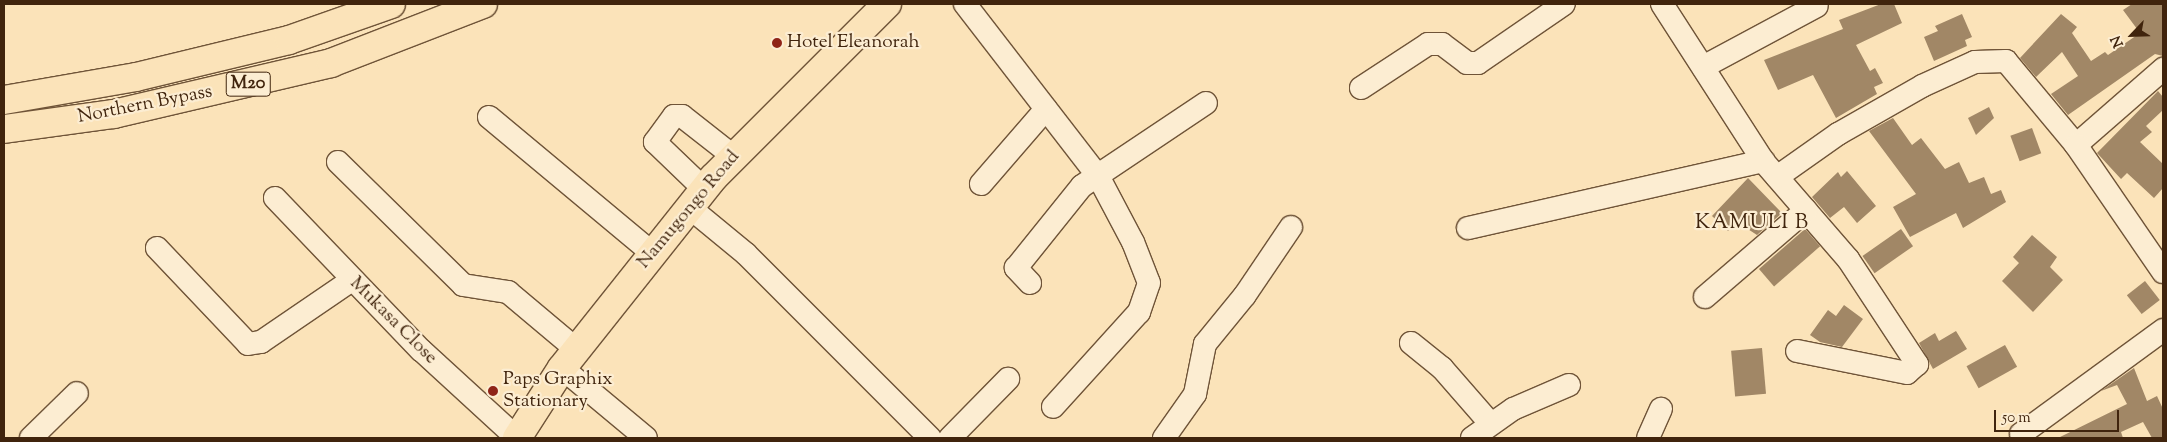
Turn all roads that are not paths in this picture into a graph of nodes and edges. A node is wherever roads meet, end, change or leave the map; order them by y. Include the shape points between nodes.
1 (391, 4) edge
2 (483, 4) edge
3 (887, 4) edge
4 (965, 4) edge
5 (1564, 4) edge
6 (1662, 4) edge
7 (1817, 6) dead end
8 (1703, 68) junction
9 (2163, 69) edge
10 (1361, 88) dead end
11 (4, 100) edge
12 (1206, 104) dead end
13 (1046, 109) junction
14 (489, 117) dead end
15 (4, 129) edge
16 (2076, 145) junction
17 (734, 156) junction
18 (338, 162) dead end
19 (1770, 169) junction
20 (1098, 176) junction
21 (981, 184) dead end
22 (275, 198) dead end
23 (697, 198) junction
24 (1806, 210) junction
25 (1291, 227) dead end
26 (1468, 228) dead end
27 (157, 248) dead end
28 (652, 253) junction
29 (2163, 272) edge
30 (352, 280) junction
31 (1030, 283) dead end
32 (1705, 297) dead end
33 (2163, 330) edge
34 (1411, 343) dead end
35 (1797, 351) dead end
36 (569, 358) junction
37 (1008, 379) dead end
38 (1569, 385) dead end
39 (77, 393) dead end
40 (1053, 407) dead end
41 (1661, 409) dead end
42 (1490, 423) junction
43 (2021, 434) dead end
44 (31, 438) edge
45 (517, 438) edge
46 (646, 438) edge
47 (930, 438) edge
48 (950, 438) edge
49 (1164, 438) edge
50 (1472, 438) edge
51 (1648, 438) edge

1 - 11 main road, Northern Bypass / M20 via 290,40 136,77
2 - 15 main road, Northern Bypass / M20 via 331,63 114,114
3 - 17 main road, Namugongo Road
4 - 13 street
5 - 10 street via 1478,63 1467,63 1442,44 1428,44
6 - 8 street
7 - 8 street
8 - 19 street
9 - 16 street
12 - 20 street
13 - 20 street
13 - 21 street
14 - 28 street
16 - 19 street via 2006,60 1993,59 1922,86
16 - 29 street
17 - 23 main road, Namugongo Road
17 - 23 street via 682,116 674,116 655,142
18 - 36 street via 463,285 508,292
19 - 24 street
19 - 26 street
20 - 31 street via 1070,199 1016,268
20 - 40 street via 1145,270 1148,297 1139,312
22 - 30 street, Mukasa Close
23 - 28 main road, Namugongo Road
23 - 47 street via 746,254
24 - 32 street
24 - 35 street via 1853,267 1917,364 1907,373
25 - 49 street via 1245,296 1205,344 1195,394
27 - 30 street via 248,344 261,342
28 - 36 main road, Namugongo Road
30 - 45 street, Mukasa Close
33 - 43 street
34 - 42 street via 1442,368
36 - 45 main road, Namugongo Road
36 - 46 street
37 - 48 street
38 - 42 street
39 - 44 street
41 - 51 street
42 - 50 street

